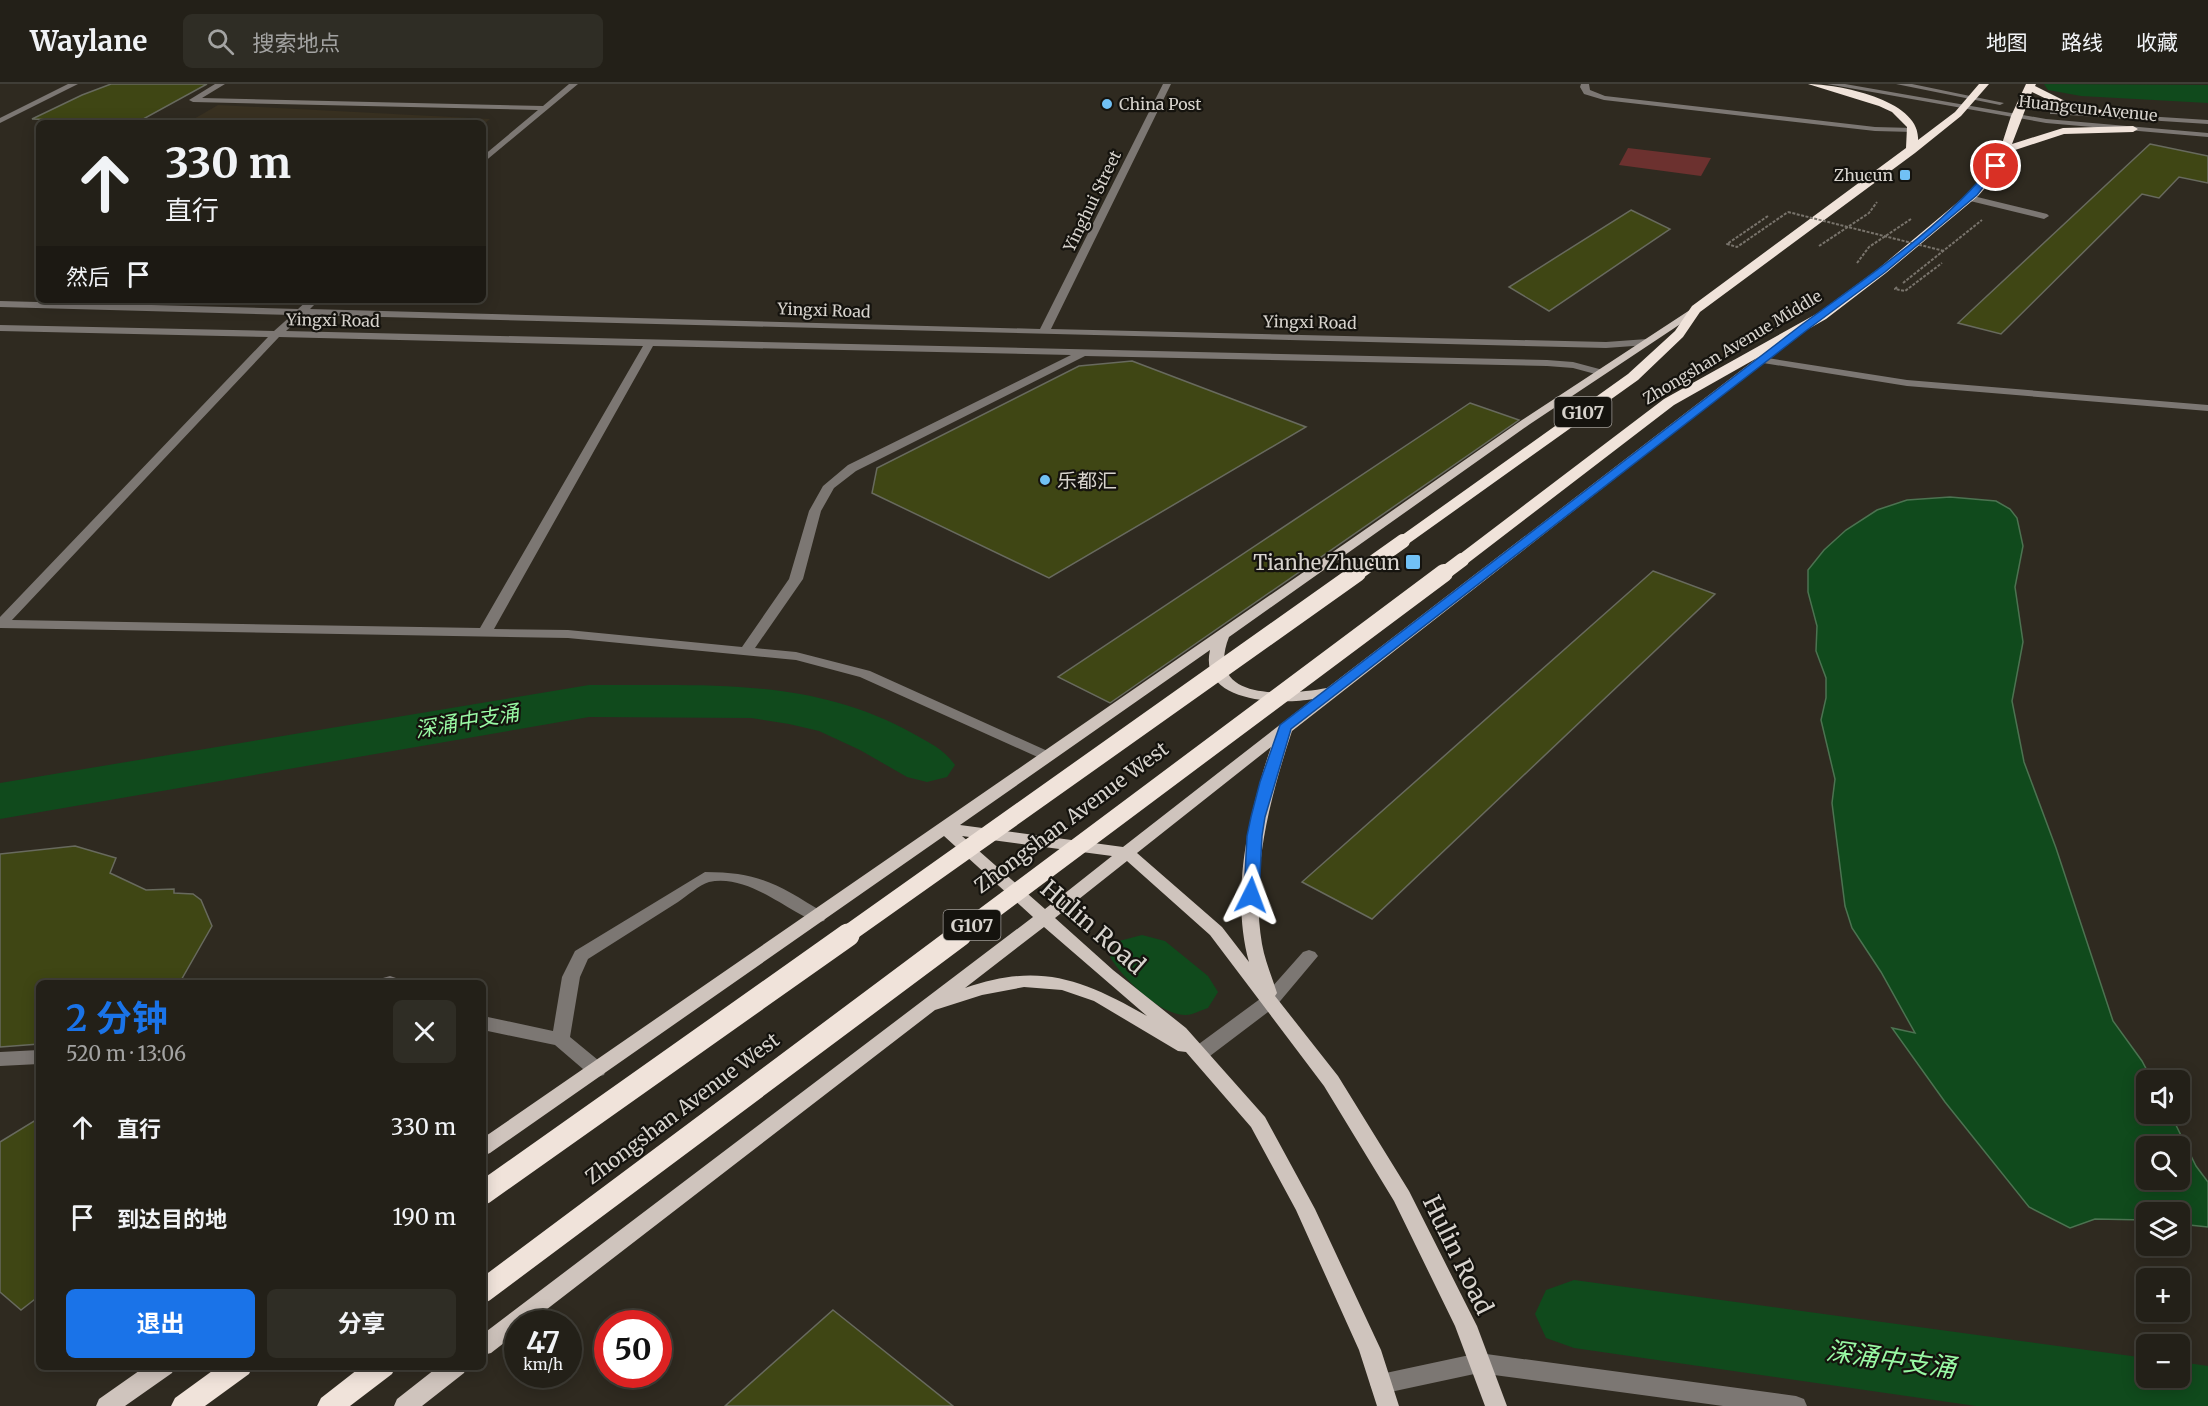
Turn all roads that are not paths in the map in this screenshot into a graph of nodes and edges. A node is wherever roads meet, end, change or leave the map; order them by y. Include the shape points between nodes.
1 (74, 84) edge
2 (221, 84) edge
3 (574, 84) edge
4 (1167, 84) edge
5 (1585, 84) edge
6 (1813, 84) edge
7 (1831, 84) edge
8 (1900, 84) edge
9 (1984, 84) edge
10 (2030, 86) edge
11 (1974, 96) junction
12 (334, 97) dead end
13 (324, 103) junction
14 (1966, 106) junction
15 (545, 108) junction
16 (2018, 112) junction
17 (2127, 117) junction
18 (0, 121) edge
19 (2208, 123) edge
20 (2133, 129) junction
21 (1913, 130) junction
22 (2208, 135) edge
23 (2005, 150) junction
24 (1911, 151) junction
25 (486, 157) edge
26 (1969, 198) junction
27 (2044, 216) dead end
28 (310, 303) edge
29 (0, 304) edge
30 (1696, 309) junction
31 (299, 312) junction
32 (0, 328) edge
33 (1804, 328) junction
34 (1044, 332) junction
35 (276, 335) junction
36 (1647, 342) junction
37 (649, 344) junction
38 (1564, 344) junction
39 (1083, 354) junction
40 (1761, 360) junction
41 (1559, 364) junction
42 (1599, 372) junction
43 (2208, 408) edge
44 (1402, 541) joint
45 (1462, 560) joint
46 (485, 632) junction
47 (1223, 634) junction
48 (746, 651) junction
49 (1331, 692) junction
50 (1285, 728) junction
51 (1047, 756) junction
52 (944, 828) junction
53 (1127, 853) junction
54 (818, 917) junction
55 (1044, 918) junction
56 (1309, 956) dead end
57 (1270, 1001) junction
58 (922, 1009) junction
59 (486, 1024) edge
60 (561, 1039) junction
61 (1199, 1054) junction
62 (36, 1057) edge
63 (0, 1059) edge
64 (597, 1070) junction
65 (486, 1146) edge
66 (486, 1191) edge
67 (486, 1290) edge
68 (486, 1344) edge
69 (1479, 1363) junction
70 (158, 1370) edge
71 (234, 1370) edge
72 (378, 1370) edge
73 (451, 1370) edge
74 (1381, 1384) junction
75 (107, 1406) edge
76 (184, 1406) edge
77 (330, 1406) edge
78 (405, 1406) edge
79 (1388, 1406) edge
80 (1496, 1406) edge
81 (1796, 1406) edge

1 - 18 street
2 - 13 street via 193,100
3 - 15 street
4 - 34 street, Yinghui Street
5 - 21 street via 1587,92 1604,98
6 - 21 highway via 1885,105 1908,120
7 - 14 street, Huangcun Avenue
8 - 11 street, Huangcun Avenue
9 - 11 highway, Zhongshan Avenue Middle / G107
10 - 16 highway, Zhongshan Avenue Middle / G107
10 - 17 highway via 2064,104
11 - 14 highway, Zhongshan Avenue Middle / G107
11 - 16 street, Huangcun Avenue
12 - 13 street
13 - 15 street
14 - 16 street, Huangcun Avenue
14 - 24 highway, Zhongshan Avenue Middle / G107
15 - 25 street
16 - 17 street, Huangcun Avenue
16 - 20 street, Huangcun Avenue
16 - 23 highway, Zhongshan Avenue Middle / G107
17 - 19 street, Huangcun Avenue
20 - 22 street, Huangcun Avenue
20 - 23 highway via 2062,131
21 - 24 highway
23 - 26 highway, Zhongshan Avenue Middle / G107 via 1988,178
24 - 30 highway, Zhongshan Avenue Middle / G107
26 - 27 street
26 - 33 highway, Zhongshan Avenue Middle / G107
28 - 31 street
29 - 31 street, Yingxi Road
30 - 36 main road
30 - 44 highway, Zhongshan Avenue Middle / G107 via 1678,334 1633,377
31 - 34 street, Yingxi Road
31 - 35 street
32 - 35 street, Yingxi Road
33 - 40 main road
33 - 45 highway, Zhongshan Avenue Middle / G107 via 1669,402
34 - 38 street, Yingxi Road
35 - 37 street, Yingxi Road
35 - 46 street via 1,624
36 - 38 street, Yingxi Road
36 - 42 main road
37 - 39 street, Yingxi Road
37 - 46 street
38 - 41 street
39 - 41 street, Yingxi Road
39 - 48 street via 862,463 829,486 815,511 796,579
40 - 43 street via 1907,383
40 - 49 main road
41 - 42 street, Yingxi Road
42 - 47 main road
44 - 66 highway, Zhongshan Avenue West / G107, bridge
45 - 67 highway, Zhongshan Avenue West / G107, bridge
46 - 48 street via 568,634
47 - 49 main road via 1216,651 1216,670 1245,693 1288,698
47 - 51 main road
48 - 51 street via 796,656 866,674
49 - 50 main road
50 - 53 main road
50 - 57 main road via 1254,836 1253,941
51 - 52 main road
52 - 53 main road
52 - 54 main road
52 - 55 main road, Hulin Road
53 - 55 main road
53 - 57 main road, Hulin Road via 1216,931
54 - 60 street via 758,883 736,877 705,877 581,955 571,977
54 - 64 main road
55 - 58 main road
55 - 61 main road, Hulin Road via 1180,1033
56 - 57 street
57 - 61 street
57 - 69 main road, Hulin Road via 1331,1081 1402,1197 1466,1326
58 - 61 main road via 980,989 1024,981 1064,984 1100,998
58 - 68 main road
59 - 60 street
60 - 64 street
61 - 74 main road, Hulin Road via 1258,1122 1305,1209 1370,1350
62 - 63 street
64 - 65 main road
69 - 74 street
69 - 80 main road, Hulin Road
69 - 81 street
70 - 75 main road
71 - 76 highway
72 - 77 highway
73 - 78 main road
74 - 79 main road, Hulin Road

